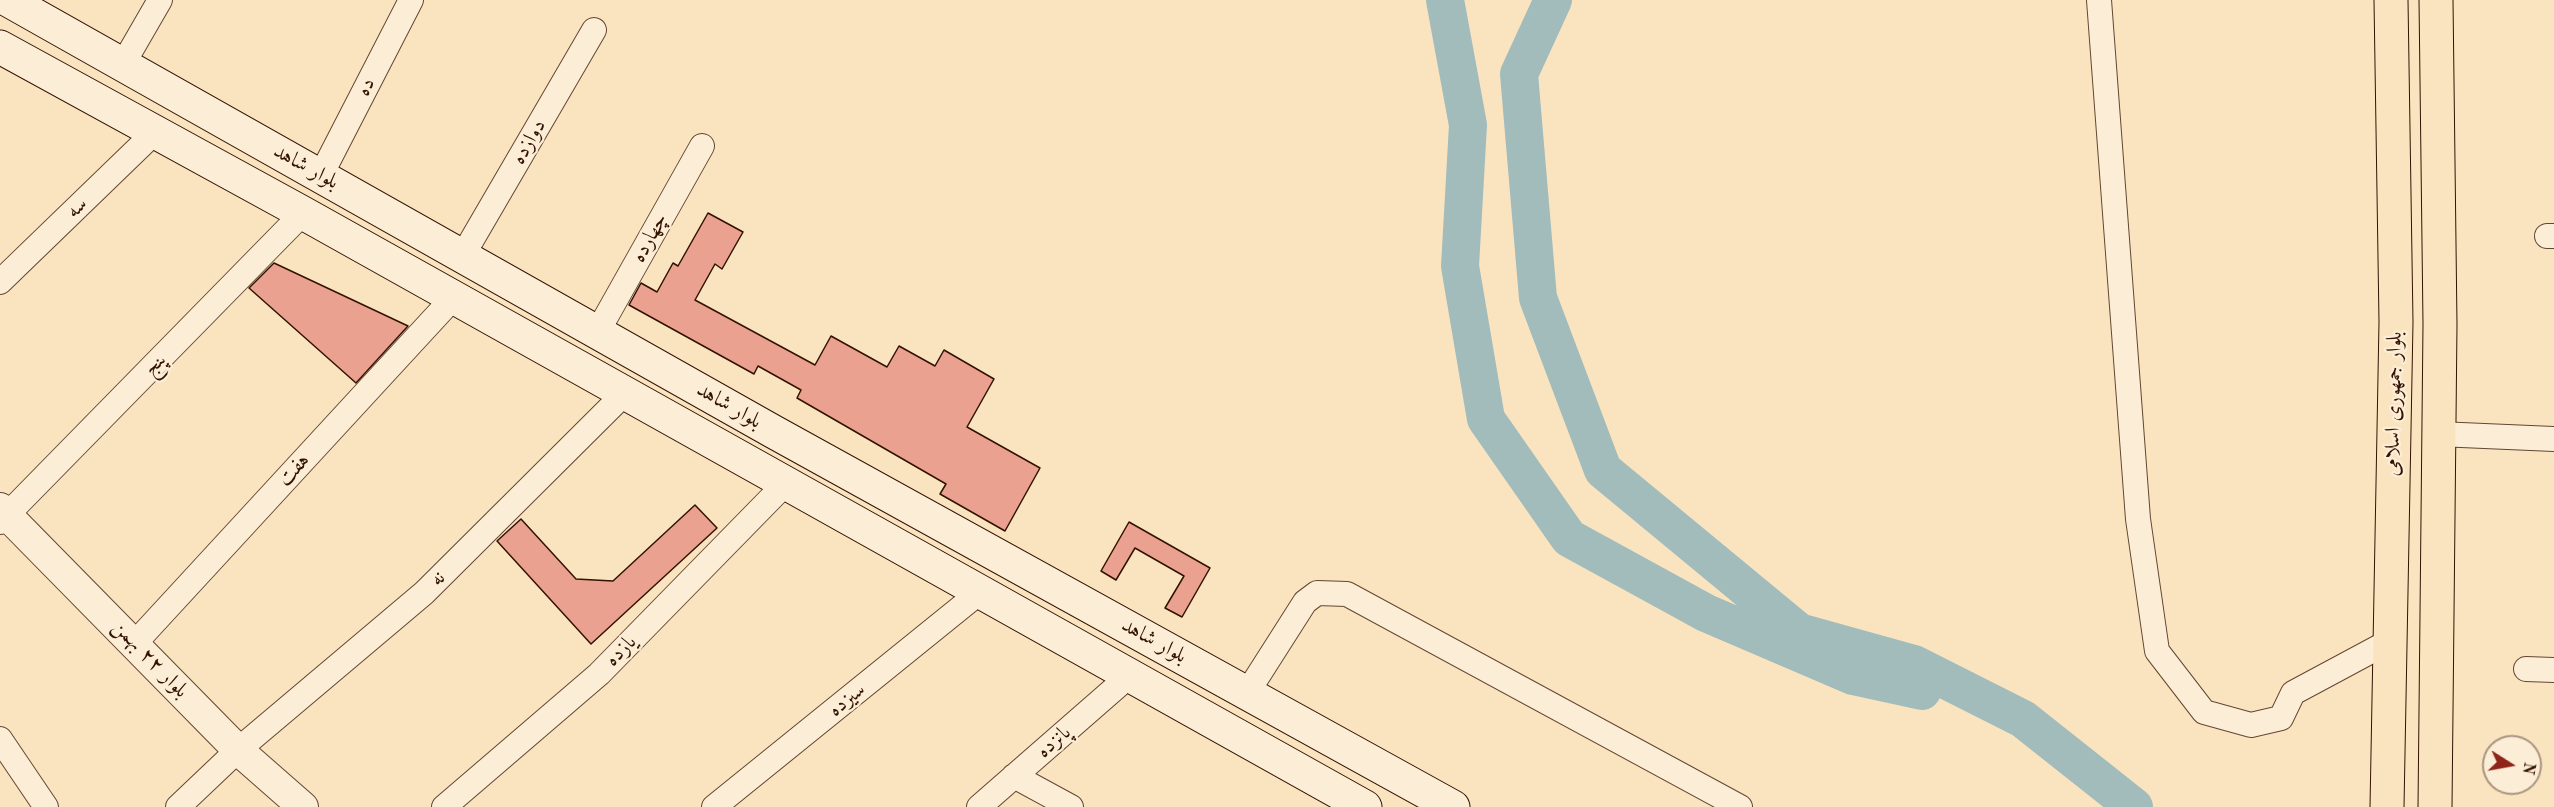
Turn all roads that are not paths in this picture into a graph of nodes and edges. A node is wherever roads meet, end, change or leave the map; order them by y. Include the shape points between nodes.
1 (8, 0) edge
2 (160, 0) edge
3 (411, 0) edge
4 (2099, 0) edge
5 (2391, 0) edge
6 (2436, 0) edge
7 (594, 30) dead end
8 (0, 47) edge
9 (123, 64) junction
10 (154, 133) junction
11 (702, 146) dead end
12 (321, 175) junction
13 (303, 213) junction
14 (410, 225) junction
15 (463, 255) junction
16 (390, 263) junction
17 (0, 282) edge
18 (453, 298) junction
19 (2396, 322) junction
20 (2440, 324) junction
21 (598, 331) junction
22 (625, 393) junction
23 (2438, 435) junction
24 (2554, 439) edge
25 (786, 483) junction
26 (2, 515) edge
27 (1061, 590) junction
28 (980, 592) junction
29 (1041, 627) junction
30 (2390, 641) junction
31 (135, 643) junction
32 (2526, 669) dead end
33 (2554, 670) edge
34 (1129, 676) junction
35 (1247, 693) junction
36 (0, 739) edge
37 (238, 750) junction
38 (1014, 776) junction
39 (725, 804) edge
40 (46, 807) edge
41 (178, 807) edge
42 (303, 807) edge
43 (444, 807) edge
44 (979, 807) edge
45 (1071, 807) edge
46 (1365, 807) edge
47 (1453, 807) edge
48 (1740, 807) edge
49 (2388, 807) edge
50 (2435, 807) edge

1 - 9 main road, بلوار شاهد
2 - 9 street
3 - 12 street, ده
4 - 30 street via 2137,507 2157,651 2204,712 2251,725 2281,718 2293,693
5 - 19 main road, بلوار جمهوری اسلامی
6 - 20 main road
7 - 15 street, دوازده
8 - 10 main road, بلوار شاهد
9 - 12 main road, بلوار شاهد
10 - 13 main road, بلوار شاهد
10 - 17 street, سه
11 - 21 street, چهارده
12 - 14 main road, بلوار شاهد
13 - 16 main road, بلوار شاهد
13 - 26 street, پنج
14 - 15 main road, بلوار شاهد
14 - 16 main road
15 - 21 main road, بلوار شاهد
16 - 18 main road, بلوار شاهد
18 - 22 main road, بلوار شاهد
18 - 31 street, هفت
19 - 20 main road
19 - 30 main road, بلوار جمهوری اسلامی
20 - 23 main road
21 - 27 main road, بلوار شاهد
22 - 25 main road, بلوار شاهد
22 - 37 street, نه via 424,593
23 - 24 street
23 - 50 main road
25 - 28 main road, بلوار شاهد
25 - 43 street, یازده via 599,674
26 - 31 street, بلوار ۲۲ بهمن
27 - 29 main road
27 - 35 main road, بلوار شاهد
28 - 29 main road, بلوار شاهد
28 - 39 street, سیزده
29 - 34 main road, بلوار شاهد
30 - 49 main road, بلوار جمهوری اسلامی
31 - 37 street, بلوار ۲۲ بهمن
32 - 33 street
34 - 38 street, پانزده
34 - 46 main road, بلوار شاهد
35 - 47 main road, بلوار شاهد
35 - 48 street via 1305,602 1317,593 1347,594
36 - 40 street
37 - 41 street, نه
37 - 42 street, بلوار ۲۲ بهمن
38 - 44 street, پانزده
38 - 45 street

